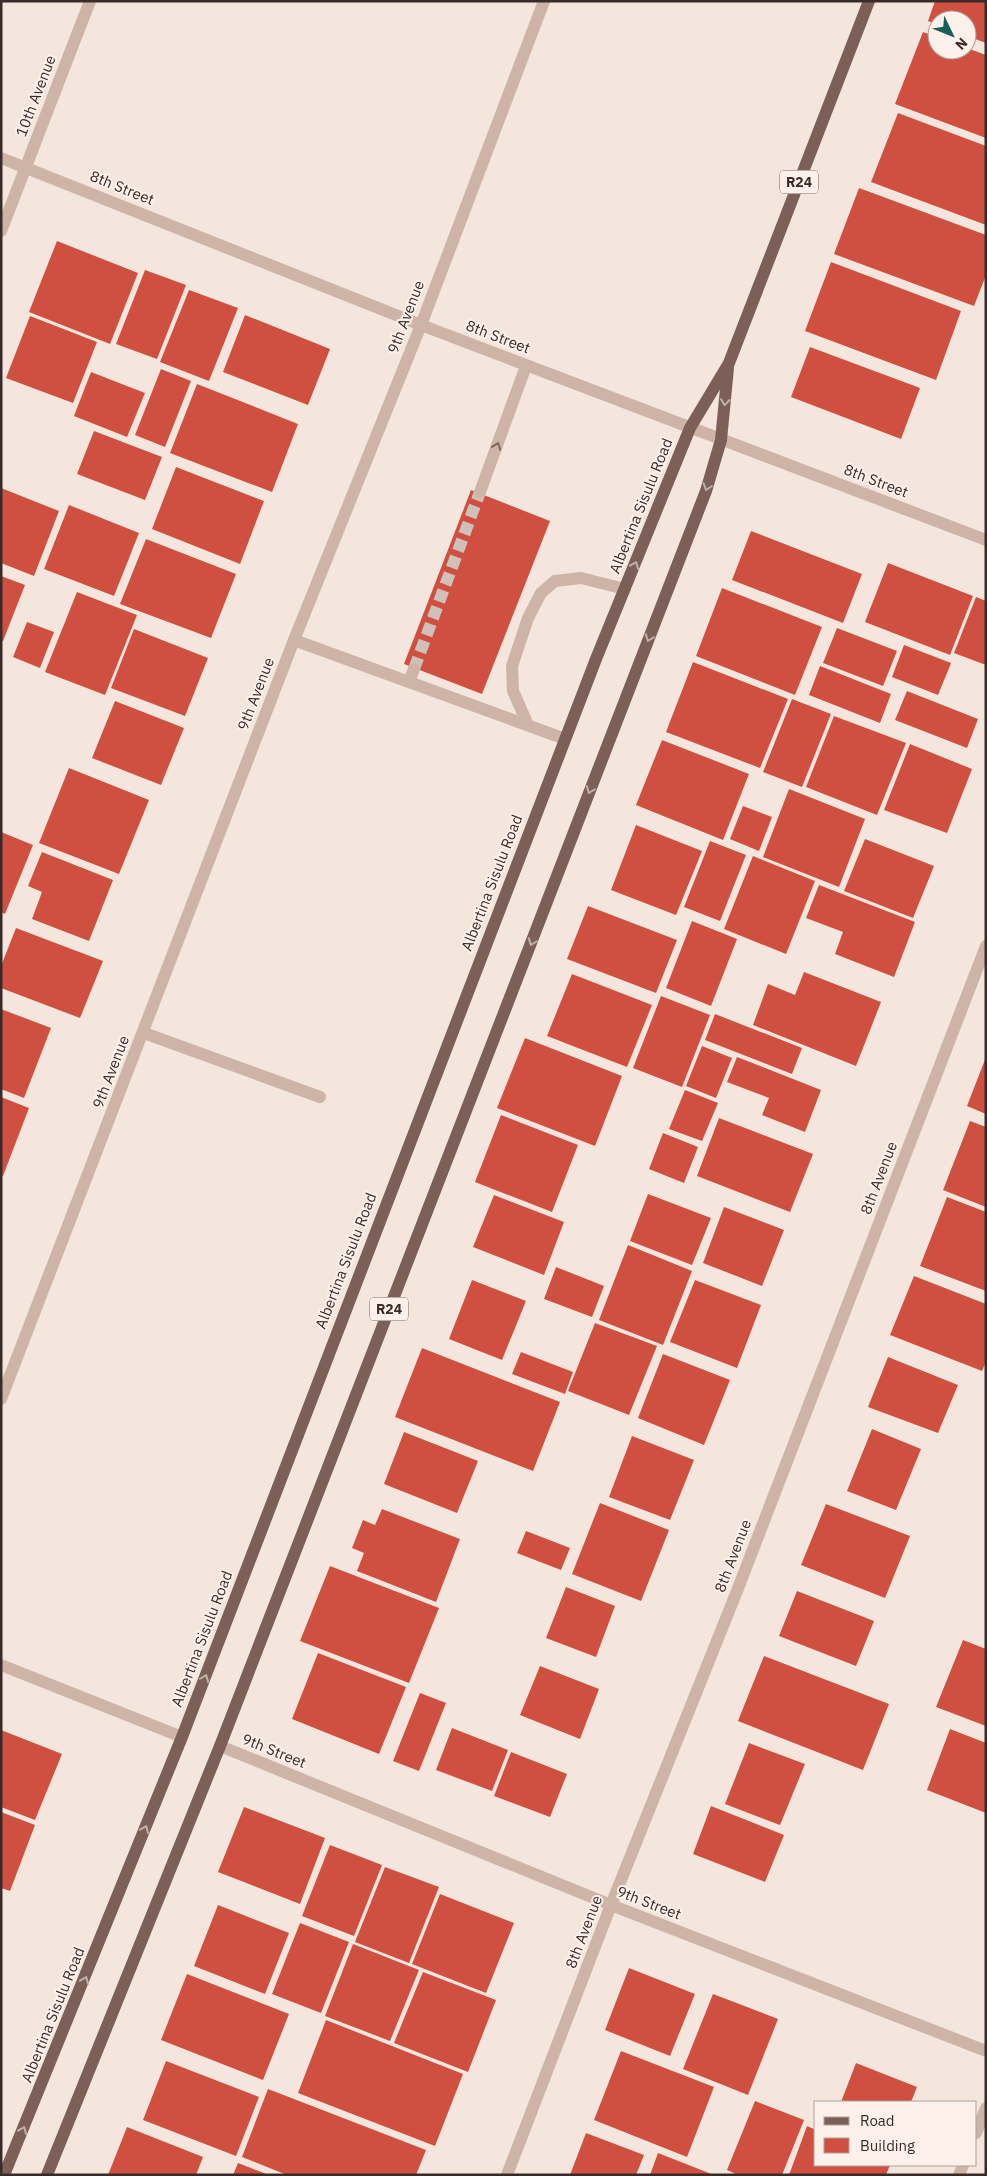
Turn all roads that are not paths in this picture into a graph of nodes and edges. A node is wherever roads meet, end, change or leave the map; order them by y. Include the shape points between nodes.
1 (90, 1) edge
2 (544, 1) edge
3 (869, 1) edge
4 (1, 158) edge
5 (26, 167) junction
6 (1, 231) edge
7 (421, 325) junction
8 (729, 363) junction
9 (526, 366) junction
10 (690, 428) junction
11 (721, 440) junction
12 (480, 492) tunnel mouth
13 (986, 540) edge
14 (625, 589) junction
15 (294, 640) junction
16 (414, 669) tunnel mouth
17 (409, 682) junction
18 (528, 725) junction
19 (566, 739) junction
20 (986, 946) edge
21 (144, 1033) junction
22 (320, 1097) dead end
23 (1, 1399) edge
24 (1, 1665) edge
25 (182, 1737) junction
26 (220, 1746) junction
27 (611, 1905) junction
28 (986, 2051) edge
29 (986, 2108) edge
30 (977, 2130) edge
31 (4, 2175) edge
32 (47, 2175) edge
33 (507, 2175) edge

1 - 5 street, 10th Avenue
2 - 7 street, 9th Avenue
3 - 8 main road, Albertina Sisulu Road / R24
4 - 5 street, 8th Street
5 - 6 street, 10th Avenue
5 - 7 street, 8th Street
7 - 9 street, 8th Street
7 - 15 street, 9th Avenue
8 - 10 main road, Albertina Sisulu Road / R24
8 -> 11 main road, Albertina Sisulu Road / R24
9 - 10 street, 8th Street
12 -> 9 street
10 - 11 street, 8th Street
14 -> 10 main road, Albertina Sisulu Road / R24
11 - 13 street, 8th Street
11 -> 26 main road, Albertina Sisulu Road / R24 via 706,491
14 - 18 street via 581,578 554,581 541,593 528,618 512,666 514,691
14 - 19 main road, Albertina Sisulu Road / R24
15 - 17 street
15 - 21 street, 9th Avenue
16 - 17 street
17 - 18 street
18 - 19 street
25 -> 19 main road, Albertina Sisulu Road / R24
20 - 27 street, 8th Avenue via 738,1591
21 - 22 street
21 - 23 street, 9th Avenue
24 - 25 street
31 -> 25 main road, Albertina Sisulu Road / R24
26 - 27 street, 9th Street
26 - 32 main road, Albertina Sisulu Road / R24
27 - 28 street, 9th Street
27 - 33 street, 8th Avenue
29 - 30 street

